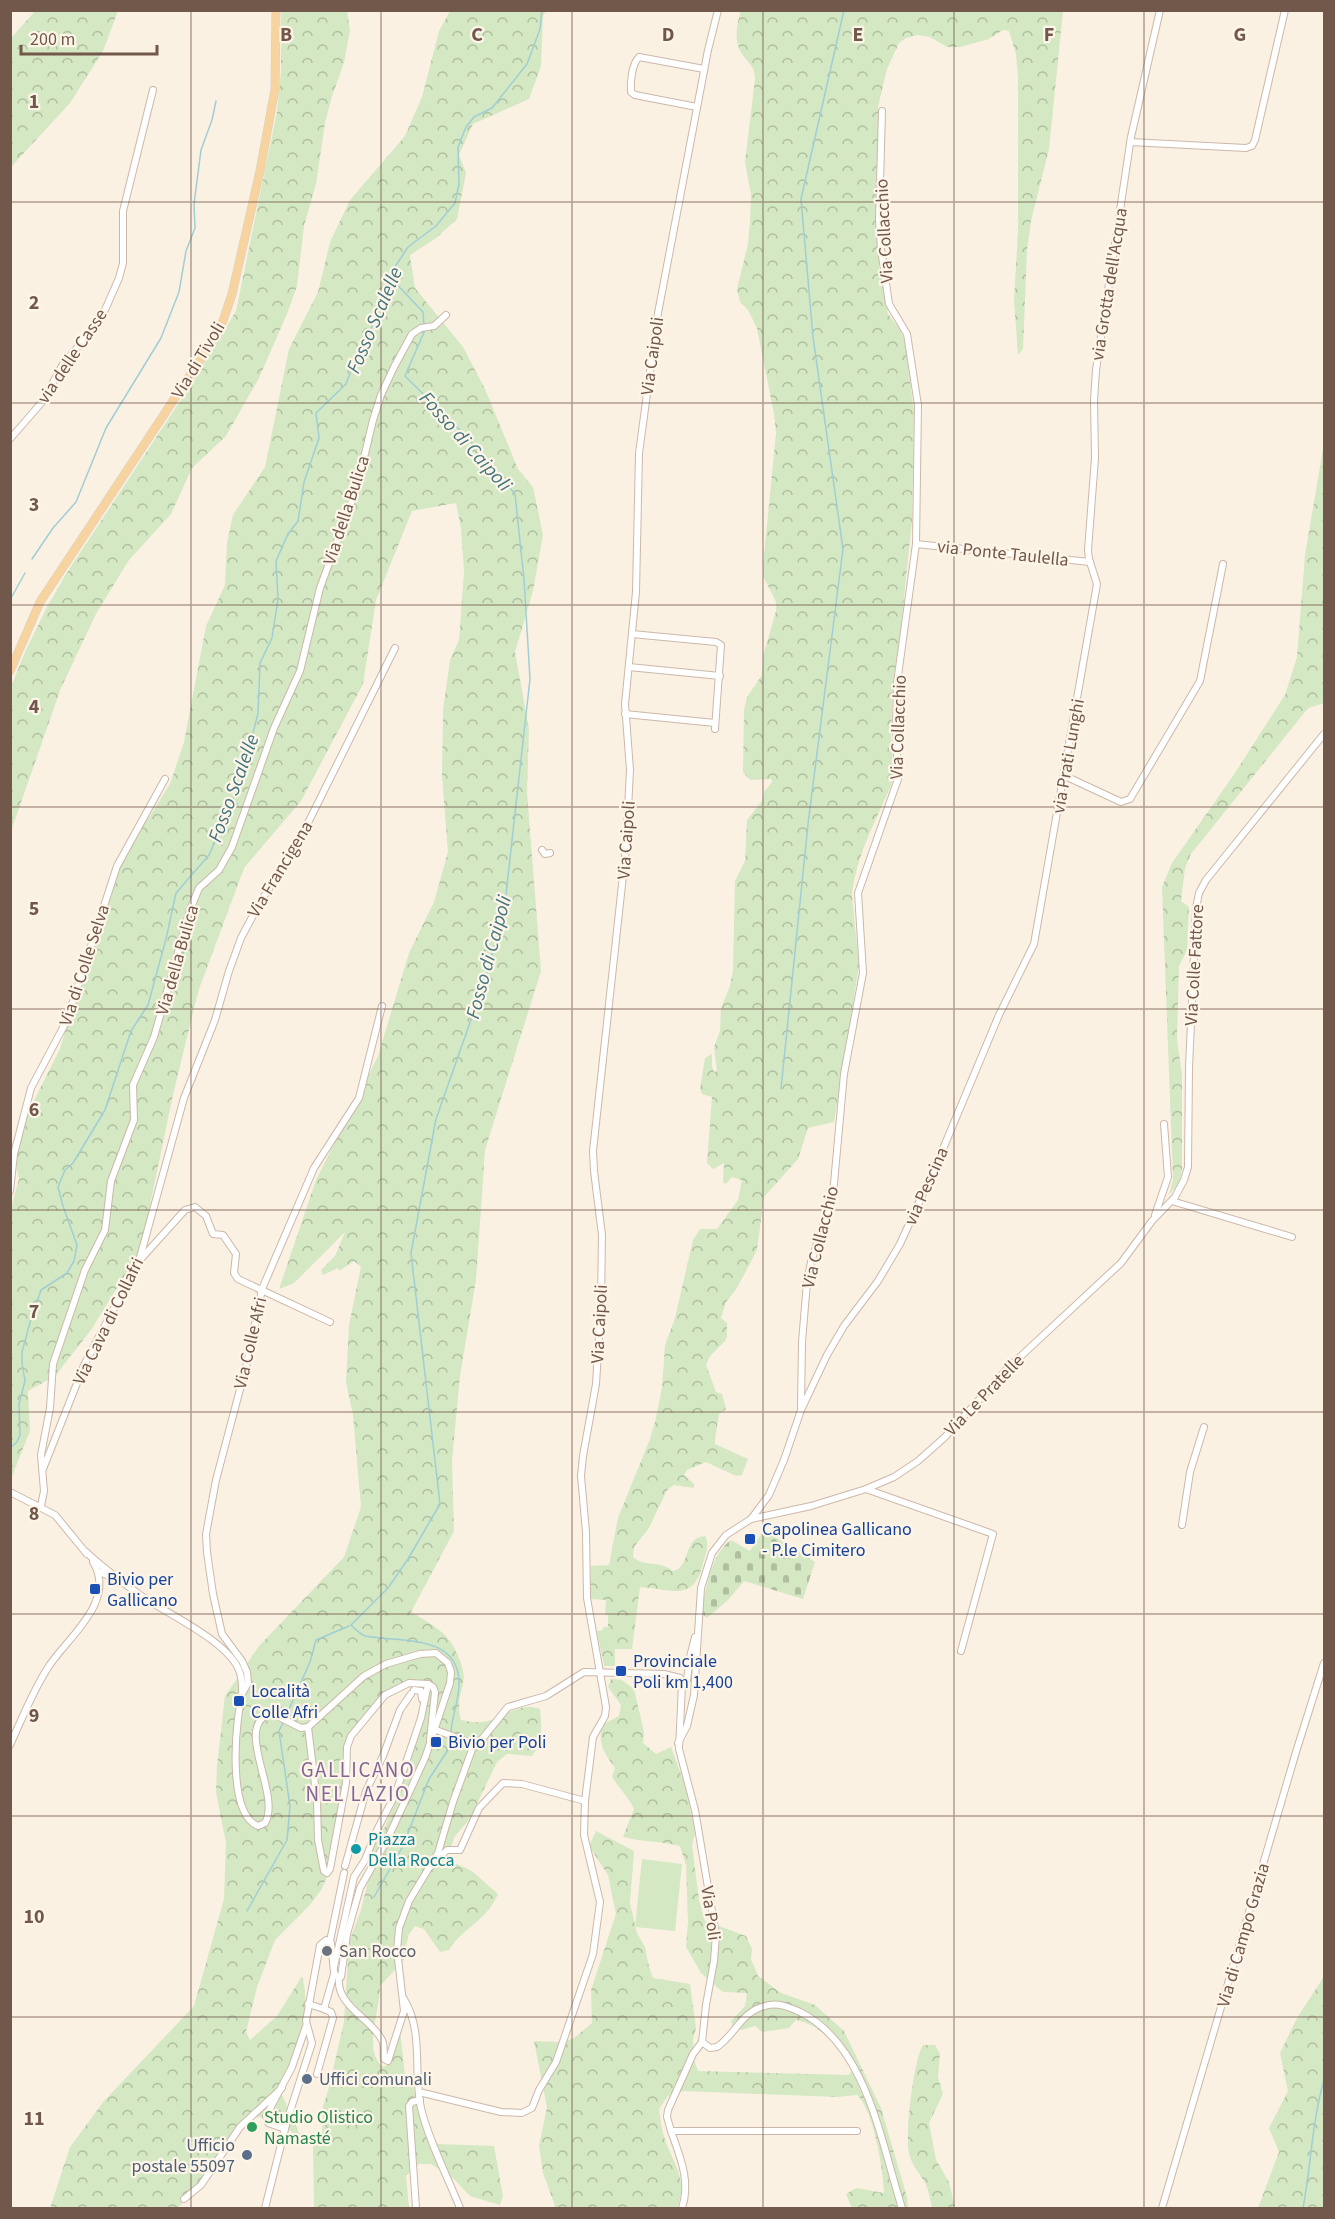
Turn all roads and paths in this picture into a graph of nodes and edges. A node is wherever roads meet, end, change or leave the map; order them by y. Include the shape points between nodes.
1 (276, 10) edge
2 (718, 10) edge
3 (1160, 10) edge
4 (1285, 10) edge
5 (704, 69) junction
6 (153, 90) dead end
7 (697, 107) junction
8 (882, 111) dead end
9 (1130, 142) junction
10 (446, 315) dead end
11 (10, 439) edge
12 (916, 544) junction
13 (1090, 562) junction
14 (1224, 564) dead end
15 (632, 634) junction
16 (395, 648) dead end
17 (629, 667) junction
18 (10, 670) edge
19 (720, 676) junction
20 (625, 714) junction
21 (1324, 734) edge
22 (1065, 776) junction
23 (165, 780) dead end
24 (542, 850) dead end
25 (550, 853) dead end
26 (1032, 951) joint
27 (382, 1006) dead end
28 (184, 1098) joint
29 (1164, 1124) dead end
30 (10, 1191) edge
31 (1172, 1201) junction
32 (1154, 1218) junction
33 (1292, 1237) dead end
34 (139, 1261) junction
35 (262, 1289) junction
36 (330, 1322) dead end
37 (801, 1410) junction
38 (1204, 1427) dead end
39 (42, 1472) junction
40 (866, 1489) junction
41 (10, 1492) edge
42 (41, 1506) junction
43 (751, 1519) junction
44 (1182, 1525) dead end
45 (101, 1569) junction
46 (111, 1578) junction
47 (128, 1586) junction
48 (99, 1587) junction
49 (698, 1628) junction
50 (962, 1651) dead end
51 (1324, 1663) edge
52 (600, 1673) junction
53 (428, 1684) junction
54 (682, 1684) junction
55 (243, 1692) junction
56 (422, 1713) junction
57 (305, 1727) junction
58 (436, 1730) junction
59 (678, 1743) junction
60 (472, 1744) junction
61 (10, 1745) edge
62 (430, 1746) junction
63 (585, 1801) junction
64 (430, 1867) junction
65 (330, 1941) junction
66 (335, 1974) junction
67 (403, 1998) junction
68 (308, 2004) junction
69 (324, 2009) junction
70 (306, 2025) junction
71 (702, 2042) junction
72 (311, 2047) junction
73 (323, 2052) junction
74 (317, 2074) dead end
75 (282, 2088) junction
76 (419, 2092) junction
77 (420, 2100) junction
78 (285, 2129) junction
79 (671, 2131) junction
80 (857, 2131) dead end
81 (184, 2199) dead end
82 (265, 2208) edge
83 (416, 2208) edge
84 (460, 2208) edge
85 (682, 2208) edge
86 (902, 2208) edge
87 (1162, 2208) edge

1 - 18 main road, Via di Tivoli via 273,103 246,239 225,314 210,345 40,602
2 - 5 street, Via Caipoli
3 - 9 street, via Grotta dell'Acqua
4 - 9 street via 1252,146
5 - 7 street, Via Caipoli
5 - 7 street via 640,57 633,70 633,94
6 - 11 street, via delle Casse via 123,213 123,263 119,278 94,328 63,364 46,397
7 - 15 street, Via Caipoli via 658,307 639,447
8 - 12 street, Via Collacchio via 879,219 883,266 890,306 907,334 918,405
9 - 13 street, via Grotta dell'Acqua via 1094,383 1096,454 1088,542
10 - 39 street, Via della Bulica via 434,326 412,334 381,395 357,487 320,588 302,666 274,728 232,847 219,870 199,888 190,910 154,1037 133,1085 134,1120 111,1181 105,1230 85,1270 53,1361
12 - 13 street, via Ponte Taulella
12 - 37 street, Via Collacchio via 898,679 898,779 858,891 863,969 844,1074 833,1194 807,1278
13 - 22 street, via Prati Lunghi via 1097,584
14 - 22 street via 1200,681 1130,799 1121,802
15 - 17 street, Via Caipoli
15 - 19 street via 717,642 721,645
16 - 28 street, Via Francigena via 304,832 243,934
17 - 19 street
17 - 20 street, Via Caipoli
19 - 20 street via 715,726
20 - 52 street, Via Caipoli via 630,766 626,848 593,1151 603,1241 597,1376 581,1469 587,1598
21 - 31 street, Via Colle Fattore via 1198,895 1188,1167
22 - 26 street, via Prati Lunghi
23 - 30 street, Via di Colle Selva via 117,866 66,1023 31,1088 14,1154
24 - 25 street
26 - 37 street, via Pescina via 996,1022 896,1253 837,1337
27 - 35 street, Via Colle Afri via 358,1100 314,1168
28 - 34 street, Via Cava di Collafri
29 - 32 street via 1168,1177
31 - 32 street, Via Le Pratelle
31 - 33 street
32 - 40 street, Via Le Pratelle via 1121,1263 1007,1369 945,1437 906,1470
34 - 35 street via 185,1210 195,1207 205,1214 213,1234 223,1235 235,1252 236,1278
34 - 39 street, Via Cava di Collafri via 85,1363
35 - 36 street
35 - 55 street, Via Colle Afri via 206,1537 222,1634 247,1672 248,1683
37 - 43 street via 772,1489
38 - 44 street via 1191,1466
39 - 42 street, Via della Bulica
40 - 43 street, Via Le Pratelle
40 - 50 street via 993,1534
41 - 42 street
42 - 45 street via 62,1521
43 - 49 street via 726,1535 712,1553 701,1588
45 - 46 street
45 - 47 street
45 - 48 street
46 - 47 street
46 - 48 street
47 - 55 street via 226,1651 238,1666
48 - 61 street via 90,1615 49,1666
49 - 54 street, Via Poli via 687,1680
49 - 59 street via 695,1688 688,1722
51 - 87 street, Via di Campo Grazia
52 - 54 street via 676,1676
52 - 60 street via 581,1673 546,1696 508,1707 482,1739
52 - 63 street, Via Caipoli via 606,1711 593,1737
53 - 56 street
53 - 57 street via 409,1683 385,1695 351,1736 330,1871 326,1873 318,1844 317,1801
53 - 62 street via 435,1692
54 - 59 street, Via Poli
55 - 57 street, Via Colle Afri via 237,1732 239,1791 250,1822 258,1826 267,1821 269,1803 256,1746 256,1732 264,1716 276,1714
56 - 65 street via 423,1694 419,1690 412,1692 400,1710 366,1791
56 - 66 street via 394,1798 354,1879
57 - 58 street via 370,1672 406,1658 433,1653 444,1658 451,1675
58 - 60 street
58 - 62 street
59 - 71 street, Via Poli via 695,1810 715,1930
60 - 64 street via 439,1851
62 - 66 street via 361,1885 346,1940 343,1974
63 - 64 street via 522,1784 502,1783 478,1809 460,1850 447,1850
63 - 76 street, Via Caipoli via 584,1835 600,1902 593,1952 557,2060 532,2108 522,2113 501,2112
64 - 67 street via 408,1904 398,1931
65 - 66 street
65 - 68 street via 320,1945
66 - 67 street via 340,1990 382,2042 383,2058 387,2061 402,2018
66 - 69 street
67 - 76 street via 415,2026
68 - 69 street
68 - 70 street
69 - 73 street via 333,2016
70 - 72 street
70 - 75 street
71 - 79 street via 668,2110
71 - 86 street via 710,2048 719,2046 750,2013 768,2005 791,2008 822,2025 856,2071
72 - 73 street
72 - 78 street
73 - 74 street
75 - 78 street via 266,2118
75 - 81 street via 240,2127 201,2185
76 - 77 street
77 - 83 street via 409,2106
77 - 84 street
78 - 82 street
79 - 80 street
79 - 85 street via 686,2178

